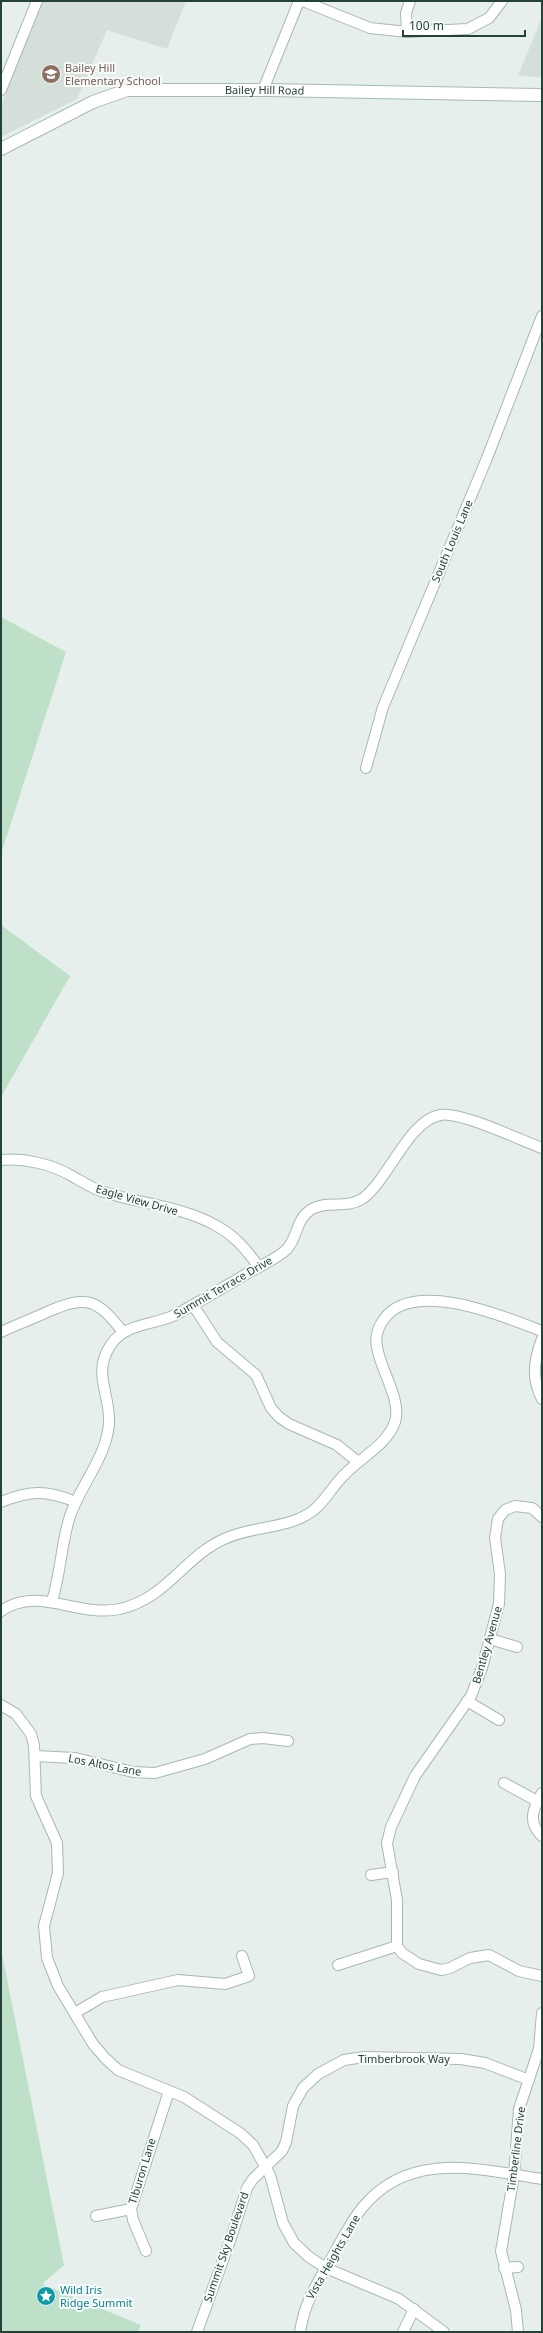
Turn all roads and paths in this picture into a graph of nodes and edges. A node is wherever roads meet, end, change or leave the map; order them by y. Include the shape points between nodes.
1 (37, 1) edge
2 (299, 1) edge
3 (303, 1) edge
4 (410, 1) edge
5 (502, 1) edge
6 (407, 32) junction
7 (1, 90) edge
8 (263, 90) junction
9 (542, 95) edge
10 (1, 148) edge
11 (542, 316) edge
12 (366, 768) dead end
13 (542, 1148) edge
14 (1, 1160) edge
15 (259, 1267) junction
16 (193, 1305) junction
17 (542, 1331) edge
18 (1, 1332) edge
19 (123, 1332) junction
20 (542, 1339) edge
21 (542, 1399) edge
22 (358, 1462) junction
23 (1, 1502) edge
24 (76, 1502) junction
25 (542, 1517) edge
26 (52, 1601) junction
27 (1, 1611) edge
28 (490, 1639) junction
29 (517, 1647) dead end
30 (467, 1701) junction
31 (1, 1705) edge
32 (499, 1720) dead end
33 (288, 1741) dead end
34 (35, 1756) junction
35 (504, 1783) dead end
36 (540, 1797) edge
37 (542, 1836) edge
38 (393, 1872) junction
39 (371, 1875) dead end
40 (397, 1946) junction
41 (242, 1956) dead end
42 (338, 1965) dead end
43 (542, 1976) edge
44 (75, 2013) junction
45 (542, 2013) edge
46 (529, 2080) junction
47 (169, 2090) junction
48 (265, 2167) junction
49 (514, 2175) junction
50 (542, 2179) edge
51 (130, 2209) junction
52 (96, 2216) dead end
53 (146, 2251) dead end
54 (518, 2267) dead end
55 (326, 2268) junction
56 (504, 2268) junction
57 (414, 2309) junction
58 (197, 2332) edge
59 (300, 2332) edge
60 (404, 2332) edge
61 (444, 2332) edge
62 (518, 2332) edge

1 - 7 street
2 - 8 street
3 - 6 street via 370,28
4 - 6 street via 407,10
5 - 6 street via 489,18 468,29
8 - 9 main road, Bailey Hill Road
8 - 10 main road, Bailey Hill Road via 127,90 93,102
11 - 12 street, South Louis Lane via 487,458 383,707
13 - 15 street, Summit Terrace Drive via 454,1115 434,1117 418,1129 364,1197 349,1204 312,1208 299,1222 287,1249
14 - 15 street, Eagle View Drive via 26,1160 49,1166 105,1193 183,1213 214,1224 244,1247
15 - 16 street, Summit Terrace Drive
16 - 19 street, Summit Terrace Drive via 171,1317
16 - 22 street via 217,1342 256,1375 269,1404 279,1417 337,1445
17 - 22 street via 476,1307 455,1303 418,1303 400,1306 389,1312 379,1327 376,1342 396,1408 396,1418 385,1439
18 - 19 street via 67,1304 83,1301 107,1312
19 - 24 street via 111,1344 102,1366 102,1380 109,1409 107,1435 98,1460
20 - 21 street via 534,1368 535,1381
22 - 26 street via 339,1480 327,1498 307,1514 288,1523 242,1531 219,1541 201,1553 165,1587 140,1602 120,1609 100,1611 75,1609
23 - 24 street via 35,1492 56,1494
24 - 26 street via 66,1530 59,1579
25 - 28 street, Bentley Avenue via 532,1508 515,1506 505,1510 498,1519 495,1538 499,1604
26 - 27 street via 26,1600 9,1605
28 - 29 street
28 - 30 street, Bentley Avenue via 480,1675
30 - 32 street
30 - 38 street, Bentley Avenue via 423,1763 391,1827 387,1843
31 - 34 street via 16,1714 25,1724 34,1745
33 - 34 street, Los Altos Lane via 250,1739 205,1759 155,1773 134,1772 75,1758
34 - 44 street via 36,1796 57,1843 58,1857 58,1873 44,1926 47,1958 58,1986
35 - 36 street
36 - 37 street via 532,1820
38 - 39 street
38 - 40 street, Bentley Avenue via 397,1900
40 - 42 street
40 - 43 street via 409,1958 431,1968 450,1968 470,1958 489,1955 519,1971
41 - 44 street via 249,1976 234,1982 222,1984 178,1980 102,1997
44 - 47 street via 93,2044 118,2070 142,2082
45 - 46 street, Timberline Drive via 539,2049
46 - 48 street, Timberbrook Way via 474,2060 364,2057 344,2060 318,2074 303,2088 293,2106 282,2151
46 - 49 street, Timberline Drive via 519,2109
47 - 48 street via 200,2106 240,2133 253,2145
47 - 51 street, Tiburon Lane
48 - 55 street via 270,2175 283,2224 294,2243
48 - 58 street, Summit Sky Boulevard via 246,2188 232,2238
49 - 50 street, Vista Heights Lane
49 - 55 street, Vista Heights Lane via 440,2167 419,2170 396,2180 378,2191 362,2208
49 - 56 street, Timberline Drive via 503,2232 501,2252
51 - 52 street
51 - 53 street, Tiburon Lane via 132,2220
54 - 56 street
55 - 57 street via 381,2290
55 - 59 street, Vista Heights Lane via 303,2310
56 - 62 street, Timberline Drive via 516,2310
57 - 60 street
57 - 61 street

